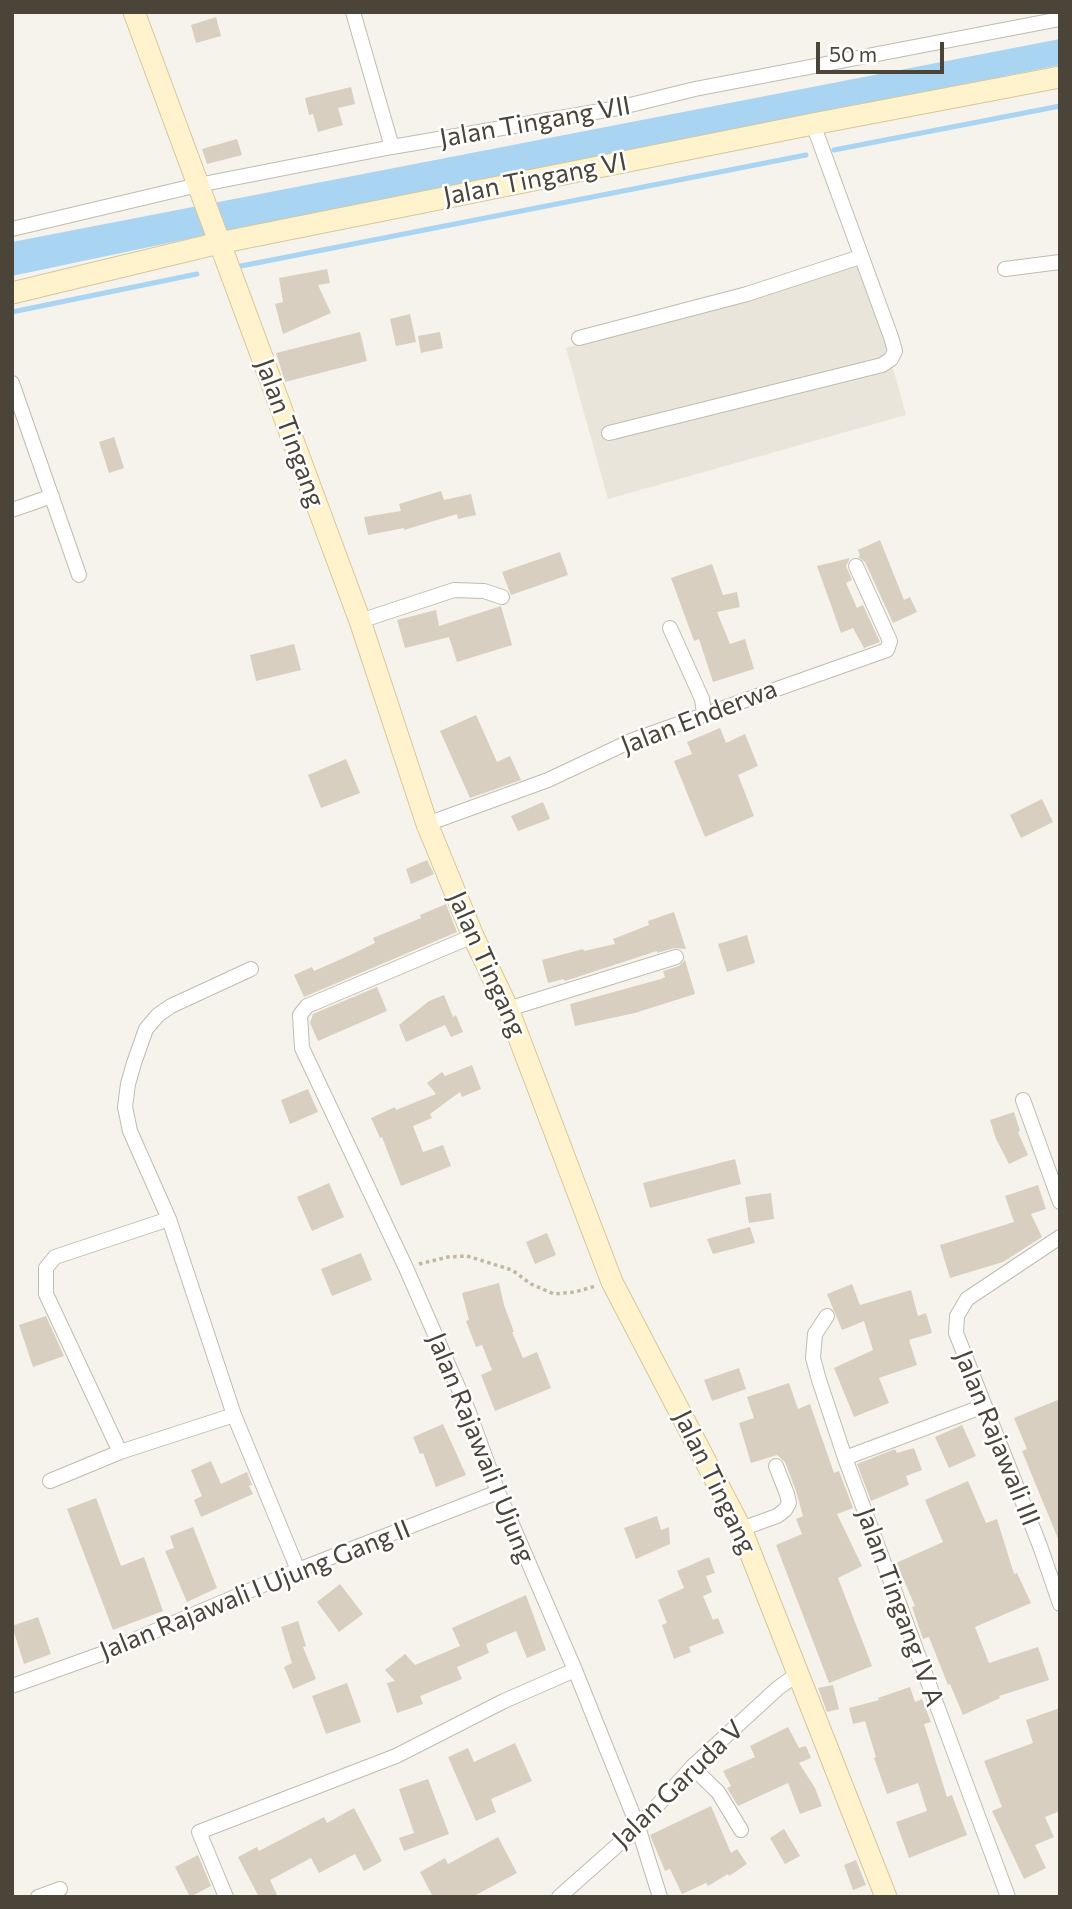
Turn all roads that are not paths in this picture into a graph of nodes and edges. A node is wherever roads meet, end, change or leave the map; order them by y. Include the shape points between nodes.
1 (134, 12) edge
2 (353, 12) edge
3 (1060, 19) edge
4 (1060, 77) edge
5 (813, 124) junction
6 (392, 147) junction
7 (202, 195) junction
8 (12, 229) edge
9 (217, 238) junction
10 (860, 257) junction
11 (1060, 262) edge
12 (1005, 269) dead end
13 (12, 293) edge
14 (579, 338) dead end
15 (12, 383) edge
16 (15, 404) edge
17 (609, 433) dead end
18 (52, 496) junction
19 (12, 510) edge
20 (856, 566) dead end
21 (79, 575) dead end
22 (502, 597) dead end
23 (360, 621) junction
24 (670, 628) dead end
25 (704, 713) junction
26 (427, 824) junction
27 (473, 936) junction
28 (676, 957) dead end
29 (251, 969) dead end
30 (508, 1009) junction
31 (1023, 1100) dead end
32 (1060, 1202) edge
33 (169, 1219) junction
34 (1060, 1237) edge
35 (827, 1316) dead end
36 (984, 1405) junction
37 (234, 1415) junction
38 (120, 1452) junction
39 (845, 1458) junction
40 (776, 1465) dead end
41 (50, 1481) dead end
42 (498, 1492) junction
43 (741, 1529) junction
44 (298, 1570) junction
45 (1060, 1604) edge
46 (575, 1671) junction
47 (799, 1673) junction
48 (12, 1686) edge
49 (692, 1767) junction
50 (638, 1827) junction
51 (741, 1830) dead end
52 (60, 1889) dead end
53 (38, 1897) edge
54 (226, 1897) edge
55 (559, 1897) edge
56 (660, 1897) edge
57 (887, 1897) edge
58 (1008, 1897) edge

1 - 7 main road, Jalan Tingang
2 - 6 street
3 - 6 street, Jalan Tingang VII via 607,110
4 - 5 main road, Jalan Tingang VI
5 - 9 main road, Jalan Tingang VI
5 - 10 street
6 - 7 street, Jalan Tingang VII
7 - 8 street, Jalan Tingang VII
7 - 9 main road, Jalan Tingang
9 - 13 main road, Jalan Tingang VI
9 - 23 main road, Jalan Tingang
10 - 14 street via 747,294
10 - 17 street via 895,351 891,359 882,365
11 - 12 street
15 - 16 street
16 - 18 street
18 - 19 street
18 - 21 street
20 - 25 street, Jalan Enderwa via 890,641 887,650
22 - 23 street via 454,590
23 - 26 main road, Jalan Tingang
24 - 25 street
25 - 26 street, Jalan Enderwa via 548,780
26 - 27 main road, Jalan Tingang
27 - 30 main road, Jalan Tingang
27 - 42 street, Jalan Rajawali I Ujung via 307,1006 300,1015 300,1026 302,1048 406,1268
28 - 30 street
29 - 33 street via 158,1015 146,1028 134,1063 125,1107 130,1131
30 - 43 main road, Jalan Tingang via 612,1282
31 - 32 street
33 - 37 street
33 - 38 street via 55,1256 46,1268 46,1294
34 - 36 street, Jalan Rajawali III via 967,1299 957,1316 956,1333
35 - 39 street, Jalan Tingang IV A via 815,1334 813,1359
36 - 39 street
36 - 45 street, Jalan Rajawali III
37 - 38 street
37 - 44 street
38 - 41 street
39 - 58 street, Jalan Tingang IV A
40 - 43 street via 789,1503 777,1516
42 - 44 street, Jalan Rajawali I Ujung Gang II
42 - 46 street, Jalan Rajawali I Ujung
43 - 47 main road, Jalan Tingang
44 - 48 street, Jalan Rajawali I Ujung Gang II via 101,1654
46 - 50 street, Jalan Rajawali I Ujung
46 - 54 street via 396,1756 199,1832
47 - 49 street, Jalan Garuda V
47 - 57 main road, Jalan Tingang
49 - 50 street, Jalan Garuda V
49 - 51 street via 719,1792
50 - 55 street, Jalan Garuda V
50 - 56 street, Jalan Rajawali I Ujung
52 - 53 street

